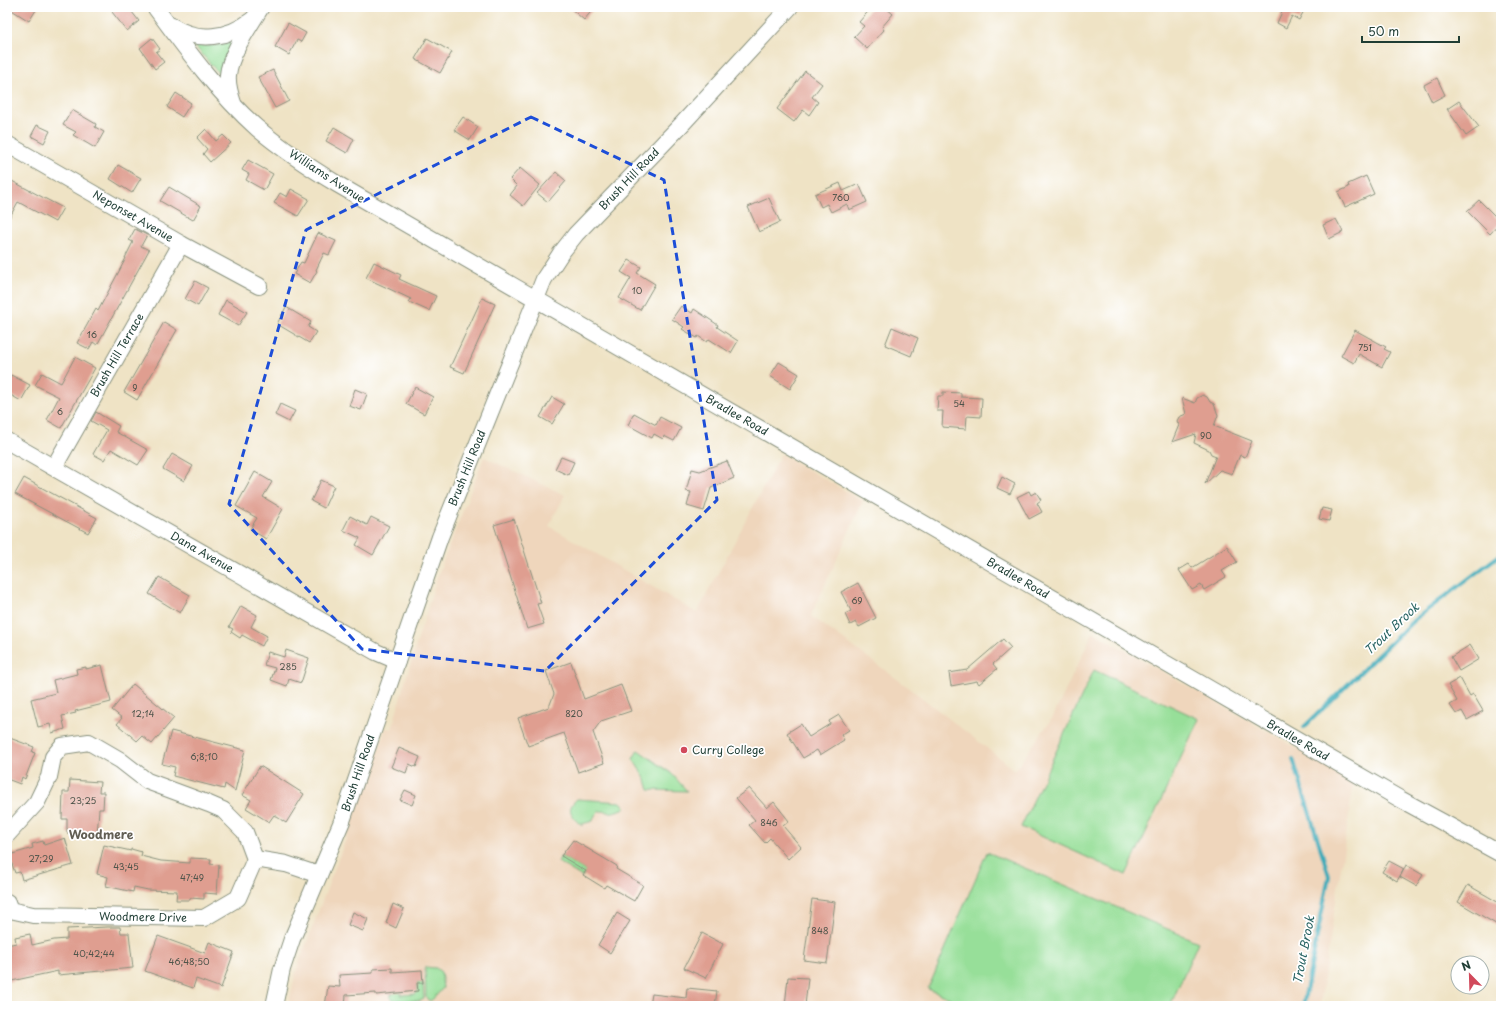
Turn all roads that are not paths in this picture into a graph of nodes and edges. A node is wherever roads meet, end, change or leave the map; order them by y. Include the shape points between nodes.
1 (155, 7) edge
2 (790, 7) edge
3 (258, 12) edge
4 (167, 23) junction
5 (234, 104) junction
6 (7, 144) edge
7 (181, 244) junction
8 (259, 286) dead end
9 (536, 299) junction
10 (7, 441) edge
11 (54, 467) junction
12 (397, 661) junction
13 (7, 835) edge
14 (1501, 854) edge
15 (255, 860) junction
16 (319, 875) junction
17 (8, 908) edge
18 (274, 1006) edge

1 - 4 street, Williams Avenue
2 - 9 street, Brush Hill Road via 576,234 544,279
3 - 4 street via 224,35 190,35
3 - 5 street via 236,50 230,67 228,83
4 - 5 street, Williams Avenue
5 - 9 street, Williams Avenue via 269,138 316,171
6 - 7 street, Neponset Avenue
7 - 8 street, Neponset Avenue
7 - 11 street, Brush Hill Terrace
9 - 12 street, Brush Hill Road via 444,524
9 - 14 street, Bradlee Road via 1325,756
10 - 11 street, Dana Avenue
11 - 12 street, Dana Avenue via 376,652
12 - 16 street, Brush Hill Road via 342,821
13 - 15 street via 37,802 49,777 54,756 62,746 89,742 120,760 154,785 223,810 245,832
15 - 16 street via 286,864
15 - 17 street, Woodmere Drive via 238,898 204,918 33,915
16 - 18 street, Brush Hill Road via 292,939

